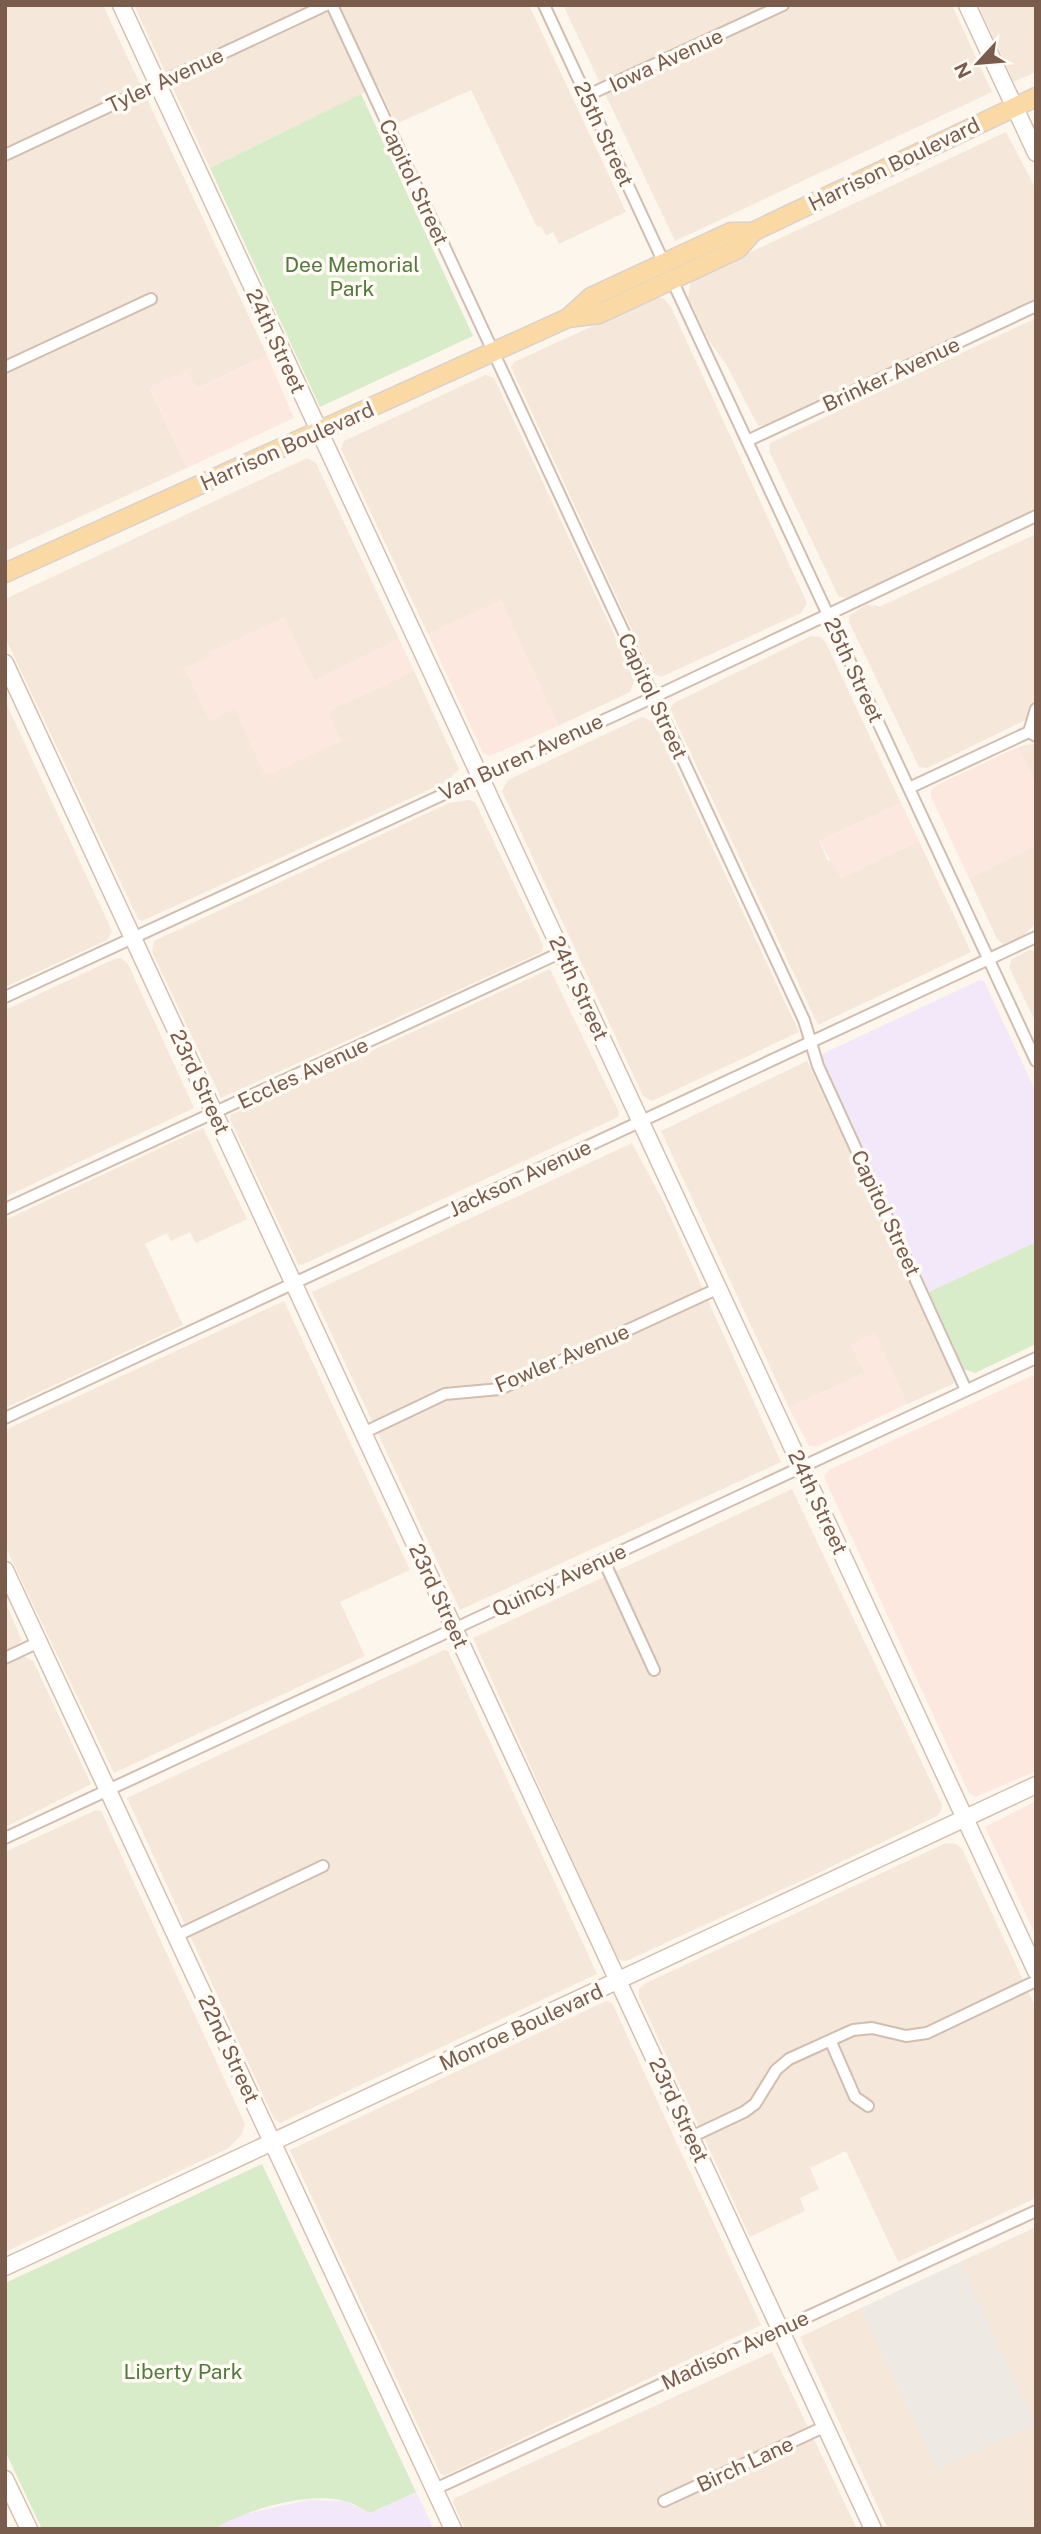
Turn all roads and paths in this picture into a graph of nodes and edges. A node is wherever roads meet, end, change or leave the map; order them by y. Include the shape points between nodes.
1 (121, 5) edge
2 (326, 5) edge
3 (332, 5) edge
4 (544, 5) edge
5 (783, 5) edge
6 (967, 5) edge
7 (157, 84) junction
8 (586, 96) junction
9 (1036, 97) edge
10 (1014, 107) junction
11 (1036, 153) edge
12 (5, 155) edge
13 (753, 232) junction
14 (664, 263) junction
15 (672, 280) junction
16 (151, 299) dead end
17 (1036, 306) edge
18 (568, 318) junction
19 (493, 352) junction
20 (5, 367) edge
21 (318, 431) junction
22 (747, 441) junction
23 (1036, 516) edge
24 (5, 573) edge
25 (827, 613) junction
26 (5, 663) edge
27 (654, 697) junction
28 (1036, 709) edge
29 (1032, 734) edge
30 (480, 775) junction
31 (909, 788) junction
32 (1036, 937) edge
33 (132, 939) junction
34 (562, 953) junction
35 (988, 959) junction
36 (5, 997) edge
37 (809, 1042) junction
38 (1036, 1061) edge
39 (214, 1112) junction
40 (641, 1120) junction
41 (5, 1209) edge
42 (294, 1285) junction
43 (719, 1288) junction
44 (1036, 1358) edge
45 (966, 1390) junction
46 (5, 1419) edge
47 (363, 1433) junction
48 (801, 1467) junction
49 (603, 1559) junction
50 (5, 1570) edge
51 (455, 1628) junction
52 (39, 1642) junction
53 (5, 1658) edge
54 (654, 1670) dead end
55 (1036, 1785) edge
56 (108, 1790) junction
57 (965, 1819) junction
58 (5, 1838) edge
59 (323, 1866) dead end
60 (176, 1936) junction
61 (1036, 1971) edge
62 (1036, 1981) edge
63 (619, 1982) junction
64 (831, 2042) junction
65 (868, 2106) dead end
66 (691, 2137) junction
67 (272, 2142) junction
68 (1036, 2211) edge
69 (5, 2267) edge
70 (780, 2328) junction
71 (826, 2426) junction
72 (5, 2480) edge
73 (435, 2489) junction
74 (664, 2501) dead end
75 (29, 2529) edge
76 (453, 2529) edge
77 (873, 2529) edge

1 - 7 street, 24th Street
2 - 7 street, Tyler Avenue
3 - 19 street, Capitol Street
4 - 8 street, 25th Street
5 - 8 street, Iowa Avenue
6 - 10 street
7 - 12 street, Tyler Avenue
7 - 21 street, 24th Street
8 - 14 street, 25th Street
9 - 10 main road, Harrison Boulevard
10 - 11 street
10 - 13 main road, Harrison Boulevard
13 - 14 main road, Harrison Boulevard via 731,232
13 - 15 main road, Harrison Boulevard via 679,268
14 - 18 main road, Harrison Boulevard via 655,277
15 - 18 main road, Harrison Boulevard via 599,314
15 - 22 street, 25th Street
16 - 20 street
17 - 22 street, Brinker Avenue
18 - 19 main road, Harrison Boulevard
19 - 21 main road, Harrison Boulevard
19 - 27 street, Capitol Street
21 - 24 main road, Harrison Boulevard
21 - 30 street, 24th Street
22 - 25 street, 25th Street
23 - 25 street, Van Buren Avenue
25 - 27 street, Van Buren Avenue
25 - 31 street, 25th Street
26 - 33 street, 23rd Street
27 - 30 street, Van Buren Avenue
27 - 37 street, Capitol Street via 804,1020
28 - 29 street
29 - 31 street
30 - 33 street, Van Buren Avenue
30 - 34 street, 24th Street
31 - 35 street, 25th Street
32 - 35 street, Jackson Avenue
33 - 36 street, Van Buren Avenue
33 - 39 street, 23rd Street
34 - 39 street, Eccles Avenue
34 - 40 street, 24th Street
35 - 37 street, Jackson Avenue
35 - 38 street, 25th Street
37 - 40 street, Jackson Avenue
37 - 45 street, Capitol Street
39 - 41 street, Eccles Avenue
39 - 42 street, 23rd Street
40 - 42 street, Jackson Avenue
40 - 43 street, 24th Street
42 - 46 street, Jackson Avenue
42 - 47 street, 23rd Street
43 - 47 street, Fowler Avenue via 500,1389 445,1394
43 - 48 street, 24th Street
44 - 45 street, Quincy Avenue
45 - 48 street, Quincy Avenue
47 - 51 street, 23rd Street
48 - 49 street, Quincy Avenue
48 - 57 street, 24th Street
49 - 51 street, Quincy Avenue
49 - 54 street
50 - 52 street, 22nd Street
51 - 56 street, Quincy Avenue
51 - 63 street, 23rd Street
52 - 53 street
52 - 56 street, 22nd Street
55 - 57 street, Monroe Boulevard
56 - 58 street, Quincy Avenue
56 - 60 street, 22nd Street
57 - 61 street, 24th Street
57 - 63 street, Monroe Boulevard
59 - 60 street
60 - 67 street, 22nd Street
62 - 64 street via 927,2033 906,2036 863,2029
63 - 66 street, 23rd Street
63 - 67 street, Monroe Boulevard
64 - 65 street via 855,2097
64 - 66 street via 789,2059 776,2070 755,2104
66 - 70 street, 23rd Street
67 - 69 street, Monroe Boulevard
67 - 73 street, 22nd Street
68 - 70 street, Madison Avenue
70 - 71 street, 23rd Street
70 - 73 street, Madison Avenue
71 - 74 street, Birch Lane
71 - 77 street, 23rd Street
72 - 75 street
73 - 76 street, 22nd Street

